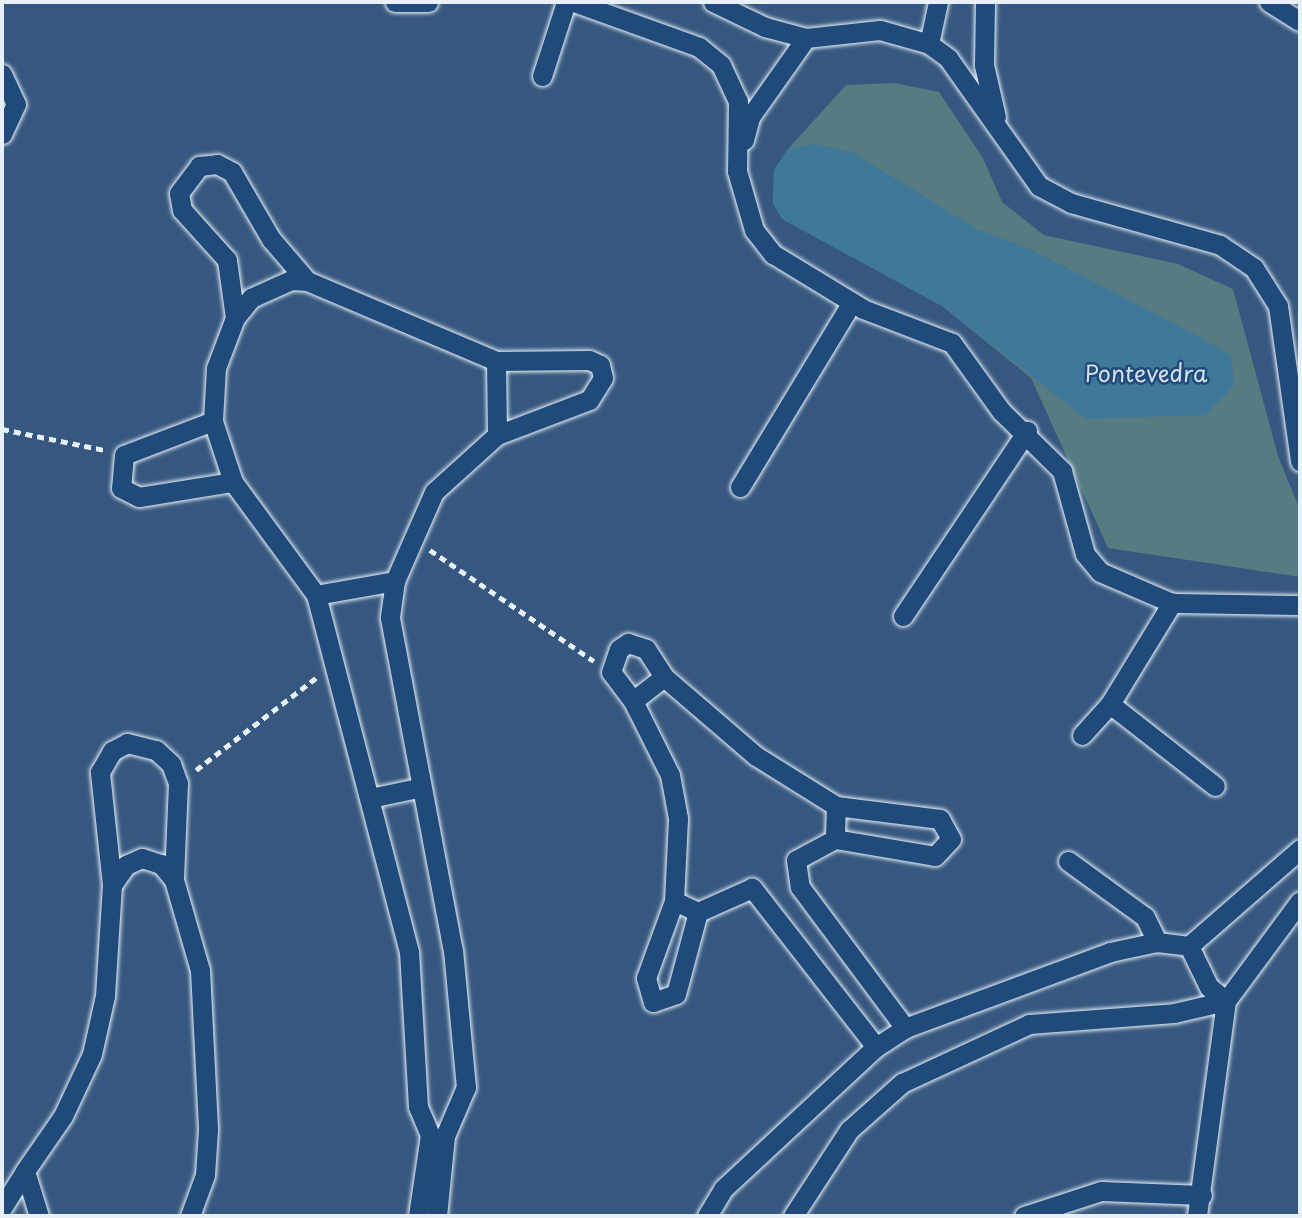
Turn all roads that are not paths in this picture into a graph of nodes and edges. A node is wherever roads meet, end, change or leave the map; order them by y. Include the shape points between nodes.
1 (395, 2) edge
2 (428, 2) edge
3 (566, 2) edge
4 (574, 2) edge
5 (713, 2) edge
6 (938, 2) edge
7 (985, 2) edge
8 (1269, 2) edge
9 (1300, 20) edge
10 (806, 38) junction
11 (929, 44) junction
12 (2, 74) edge
13 (542, 76) dead end
14 (997, 122) junction
15 (2, 134) edge
16 (737, 171) junction
17 (307, 281) junction
18 (852, 302) junction
19 (235, 318) junction
20 (496, 361) junction
21 (213, 421) junction
22 (1027, 430) junction
23 (497, 435) junction
24 (1300, 461) edge
25 (233, 482) junction
26 (740, 487) dead end
27 (395, 581) junction
28 (316, 595) junction
29 (1172, 603) junction
30 (1300, 605) edge
31 (903, 616) dead end
32 (664, 677) junction
33 (633, 701) junction
34 (1110, 705) junction
35 (1082, 735) dead end
36 (1215, 786) dead end
37 (418, 788) junction
38 (370, 799) junction
39 (836, 806) junction
40 (835, 839) junction
41 (1300, 849) edge
42 (1069, 861) dead end
43 (174, 880) junction
44 (112, 885) junction
45 (674, 901) junction
46 (1300, 901) edge
47 (698, 912) junction
48 (1157, 942) junction
49 (1189, 946) junction
50 (1226, 1001) junction
51 (905, 1028) junction
52 (876, 1047) junction
53 (25, 1171) junction
54 (1202, 1195) junction
55 (2, 1208) edge
56 (39, 1216) edge
57 (190, 1216) edge
58 (418, 1216) edge
59 (438, 1216) edge
60 (708, 1216) edge
61 (793, 1216) edge
62 (1024, 1216) edge
63 (1197, 1216) edge

1 - 2 street
3 - 13 street
4 - 16 street via 699,47 721,65 737,101
5 - 10 street via 765,27
6 - 11 street
7 - 14 street via 984,65
8 - 9 street
10 - 11 street via 880,30
10 - 16 street via 750,117
11 - 14 street
12 - 15 street via 16,104
14 - 24 street via 1016,162 1039,186 1071,203 1220,245 1271,286 1290,355
16 - 18 street via 754,230 773,254
17 - 19 street via 271,286
17 - 19 street via 271,239 232,172 217,164 199,166 179,193 182,210 227,260
17 - 20 street
18 - 22 street via 952,343 1001,411
18 - 26 street
19 - 21 street via 216,368
20 - 23 street
20 - 23 street via 589,360 600,365 603,378 589,400
21 - 25 street
21 - 25 street via 124,455 121,488 139,497
22 - 29 street via 1062,471 1086,554 1100,572
22 - 31 street
23 - 27 street via 434,492
25 - 28 street
27 - 28 street
27 - 37 street via 390,618
28 - 38 street
29 - 30 street
29 - 34 street
32 - 33 street
32 - 33 street via 638,644 619,649 611,672
32 - 39 street via 756,756
33 - 45 street via 670,775 678,818
34 - 35 street
34 - 36 street
37 - 38 street
37 - 59 street via 453,950 466,1087 445,1136
38 - 58 street via 410,952 418,1107 430,1135
39 - 40 street
39 - 40 street via 940,819 951,839 935,856
40 - 51 street via 796,860 800,887
41 - 49 street
42 - 48 street via 1145,917
43 - 44 street via 161,863 142,858 126,865
43 - 44 street via 178,783 171,764 145,743 112,751 100,772
43 - 57 street via 200,970 207,1051 205,1175
44 - 53 street via 105,996 92,1054 63,1116
45 - 47 street
45 - 47 street via 646,978 653,1002 676,994
46 - 50 street
47 - 52 street via 752,888
48 - 49 street
48 - 51 street via 1110,952
49 - 50 street via 1209,987
50 - 54 street
50 - 61 street via 1174,1013 1029,1024 967,1048 902,1083 849,1130
51 - 52 street
52 - 60 street via 723,1189
53 - 55 street
53 - 56 street
54 - 62 street via 1101,1191
54 - 63 street

